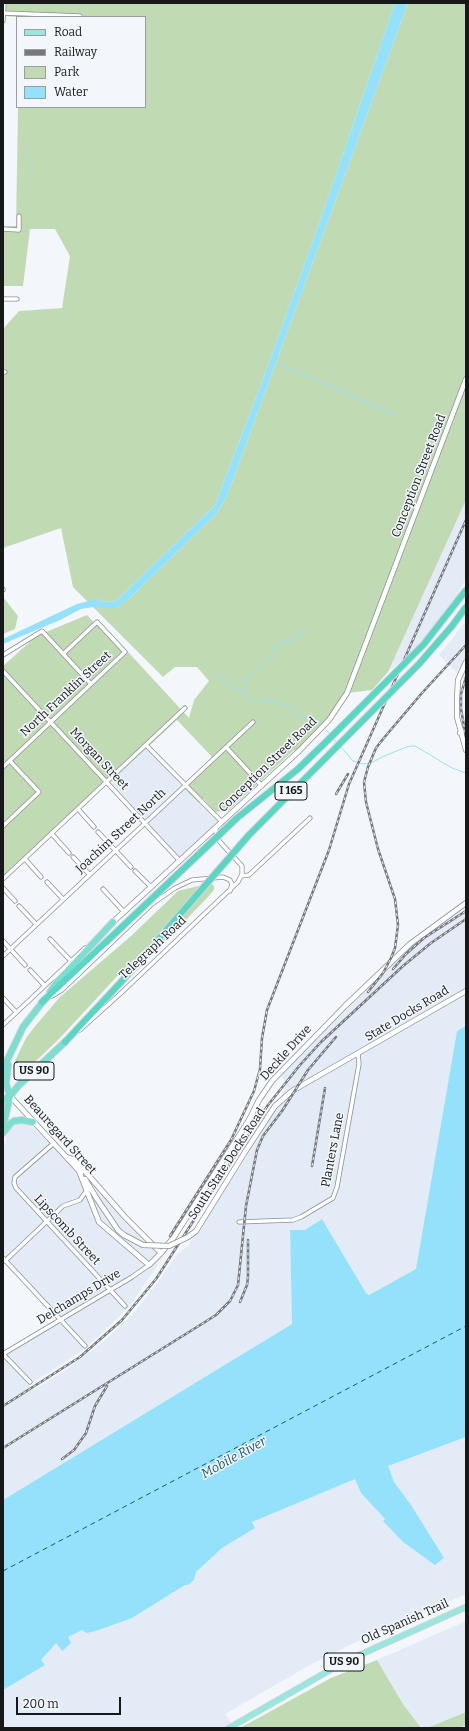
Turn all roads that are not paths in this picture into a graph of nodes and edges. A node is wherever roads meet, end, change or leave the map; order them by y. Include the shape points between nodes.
1 (4, 3) edge
2 (3, 13) edge
3 (80, 16) dead end
4 (3, 21) edge
5 (19, 216) dead end
6 (3, 229) edge
7 (3, 299) edge
8 (17, 299) dead end
9 (466, 380) edge
10 (466, 590) edge
11 (466, 607) edge
12 (63, 654) junction
13 (4, 656) edge
14 (466, 662) edge
15 (3, 671) edge
16 (91, 684) junction
17 (185, 708) dead end
18 (51, 722) junction
19 (253, 722) dead end
20 (466, 729) edge
21 (460, 733) junction
22 (146, 745) junction
23 (226, 747) junction
24 (466, 750) edge
25 (10, 761) junction
26 (3, 767) edge
27 (107, 782) junction
28 (185, 785) junction
29 (261, 785) junction
30 (78, 809) junction
31 (310, 818) dead end
32 (222, 822) junction
33 (145, 823) junction
34 (3, 826) edge
35 (217, 826) junction
36 (94, 827) dead end
37 (98, 832) dead end
38 (52, 834) junction
39 (220, 842) junction
40 (198, 843) junction
41 (116, 850) junction
42 (69, 853) dead end
43 (73, 857) dead end
44 (25, 858) junction
45 (180, 861) junction
46 (131, 867) dead end
47 (135, 871) dead end
48 (89, 874) junction
49 (242, 876) junction
50 (41, 877) dead end
51 (3, 879) edge
52 (47, 882) dead end
53 (151, 887) junction
54 (3, 888) edge
55 (103, 889) dead end
56 (230, 892) junction
57 (63, 899) junction
58 (15, 901) dead end
59 (466, 903) edge
60 (19, 906) dead end
61 (124, 912) junction
62 (113, 922) junction
63 (36, 924) junction
64 (50, 939) dead end
65 (3, 941) edge
66 (10, 949) junction
67 (3, 956) edge
68 (70, 961) junction
69 (26, 965) dead end
70 (30, 970) dead end
71 (44, 985) junction
72 (466, 991) edge
73 (3, 998) edge
74 (42, 1002) junction
75 (16, 1012) junction
76 (3, 1025) edge
77 (65, 1042) junction
78 (11, 1051) junction
79 (358, 1054) junction
80 (3, 1056) edge
81 (3, 1069) edge
82 (3, 1088) edge
83 (10, 1096) junction
84 (3, 1100) edge
85 (33, 1122) junction
86 (3, 1127) edge
87 (3, 1133) edge
88 (54, 1143) junction
89 (67, 1157) junction
90 (79, 1171) junction
91 (87, 1190) junction
92 (97, 1199) joint
93 (239, 1222) dead end
94 (47, 1223) junction
95 (161, 1253) junction
96 (4, 1259) edge
97 (149, 1265) junction
98 (110, 1290) junction
99 (126, 1306) dead end
100 (60, 1320) junction
101 (85, 1346) dead end
102 (3, 1354) edge
103 (30, 1382) dead end
104 (466, 1607) edge
105 (229, 1728) edge

1 - 2 street
2 - 3 street
2 - 4 street
5 - 6 street via 19,230
7 - 8 street
9 - 29 street, Conception Street Road via 347,693 329,720
10 - 74 highway, I 165, bridge via 424,644 325,743 298,769 237,818
11 - 77 highway, I 165, bridge via 419,664 249,835 122,982
12 - 13 street via 42,631
12 - 16 street
12 - 16 street, North Franklin Street via 97,622 125,652
14 - 21 street via 458,684 457,717
15 - 18 street, Morgan Street
16 - 18 street, North Franklin Street
17 - 22 street
18 - 25 street, North Franklin Street
18 - 27 street, Morgan Street
19 - 23 street, Joachim Street North
20 - 21 street
21 - 24 street
22 - 27 street
22 - 28 street
23 - 28 street, Joachim Street North
23 - 29 street
25 - 26 street, North Franklin Street
25 - 34 street via 39,792
27 - 30 street
27 - 33 street, Morgan Street
28 - 32 street
28 - 33 street, Joachim Street North
29 - 32 street, Conception Street Road
30 - 36 street
30 - 38 street
31 - 49 street, Telegraph Road via 249,875
32 - 35 street, Conception Street Road
33 - 41 street, Joachim Street North
33 - 45 street, Morgan Street
35 - 39 street via 216,834
35 - 40 street, Conception Street Road
37 - 41 street
38 - 42 street
38 - 44 street
39 - 40 street via 210,839
39 - 49 street via 240,863
40 - 45 street, Conception Street Road
41 - 46 street
41 - 48 street, Joachim Street North
43 - 48 street
44 - 50 street
44 - 51 street
45 - 53 street, Conception Street Road
47 - 53 street
48 - 57 street, Joachim Street North
49 - 56 street, Telegraph Road
52 - 57 street
53 - 61 street, Conception Street Road
54 - 58 street
55 - 61 street
56 - 74 street via 231,882 223,877 192,880 174,888 152,904 62,990
56 - 77 street, Telegraph Road
57 - 63 street, Joachim Street North
59 - 95 street, Deckle Drive via 410,944 324,1026 272,1081 189,1214
60 - 63 street
61 - 62 street, Conception Street Road
62 - 68 street, Conception Street Road
62 - 74 highway
63 - 66 street, Joachim Street North
64 - 68 street
65 - 66 street
66 - 67 street, Joachim Street North
66 - 69 street
68 - 71 street, Conception Street Road
70 - 71 street
71 - 75 street, Conception Street Road
72 - 79 street, State Docks Road
73 - 75 street
74 - 78 highway, US 90 via 23,1027
75 - 76 street, Conception Street Road
77 - 83 highway, Telegraph Road / US 90
78 - 80 highway, US 90
78 - 81 highway
78 - 83 highway via 6,1076
79 - 92 street, South State Docks Road, bridge via 292,1091 276,1106 196,1231 188,1237 169,1246 143,1245 118,1230
79 - 93 street, Planters Lane via 338,1186 333,1198 293,1220
82 - 83 main road, Beauregard Street
83 - 84 highway
83 - 85 street, Beauregard Street
83 - 86 highway
85 - 87 highway via 13,1121
85 - 88 street, Beauregard Street
88 - 89 street, Beauregard Street
88 - 94 street, Lipscomb Street via 15,1177 14,1182 16,1188
89 - 90 street, Beauregard Street
89 - 95 street via 75,1160
90 - 91 street
90 - 92 street, Beauregard Street
91 - 94 street via 82,1199 63,1206
91 - 97 street via 99,1222
94 - 96 street
94 - 98 street, Lipscomb Street
95 - 97 street, Delchamps Drive
96 - 100 street
97 - 98 street, Delchamps Drive
98 - 99 street, Lipscomb Street
98 - 100 street, Delchamps Drive
100 - 101 street
100 - 102 street, Delchamps Drive
102 - 103 street
104 - 105 main road, Old Spanish Trail / US 90 via 344,1662

